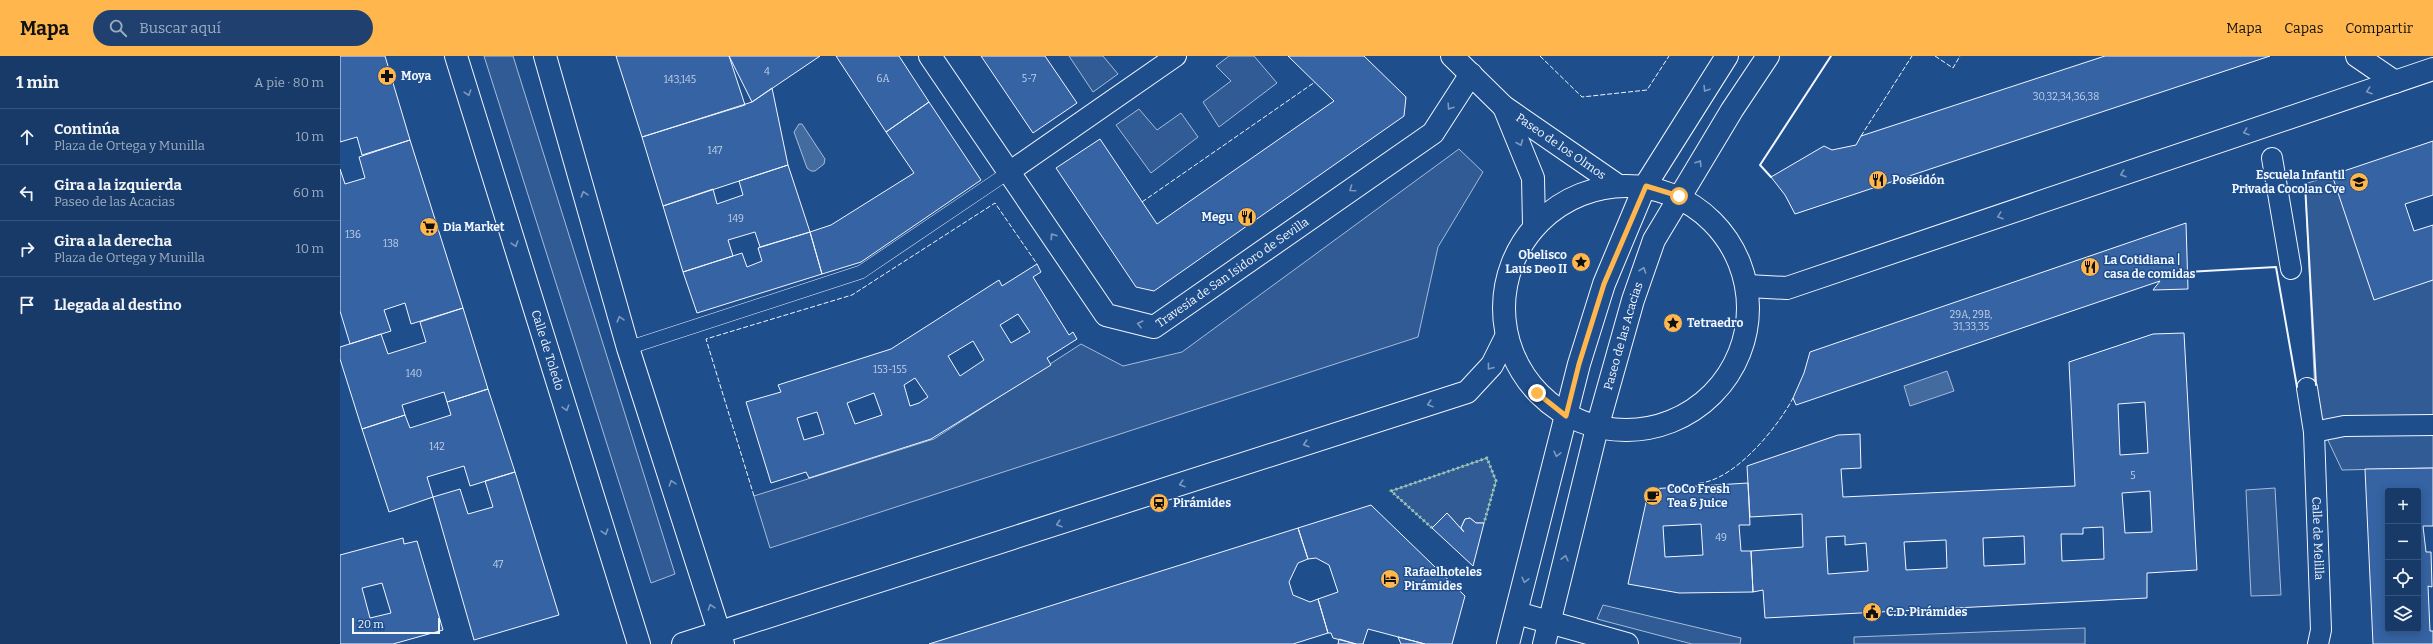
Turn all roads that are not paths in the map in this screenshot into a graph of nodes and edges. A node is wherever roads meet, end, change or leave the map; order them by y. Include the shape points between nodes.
1 (456, 56) edge
2 (545, 56) edge
3 (930, 56) edge
4 (1176, 56) edge
5 (1452, 56) edge
6 (1727, 56) edge
7 (1768, 56) edge
8 (2357, 56) edge
9 (2433, 69) edge
10 (1471, 74) junction
11 (2395, 82) junction
12 (1504, 107) junction
13 (2272, 158) dead end
14 (1009, 172) junction
15 (1617, 185) junction
16 (1646, 186) junction
17 (1679, 196) junction
18 (1534, 225) junction
19 (2291, 269) dead end
20 (1748, 286) junction
21 (1506, 337) junction
22 (628, 348) junction
23 (2307, 388) dead end
24 (1566, 416) junction
25 (2433, 425) edge
26 (1596, 428) junction
27 (2314, 432) junction
28 (1517, 613) junction
29 (1549, 623) junction
30 (721, 638) edge
31 (639, 644) edge
32 (683, 644) edge
33 (1508, 644) edge
34 (1544, 644) edge
35 (1628, 644) edge
36 (2318, 644) edge

1 -> 31 street, Calle de Toledo
22 -> 2 street
3 - 14 street, Travesía de San Isidoro de Sevilla
4 - 14 street
5 - 10 street, Paseo de los Olmos
6 -> 16 street
17 -> 7 street, Paseo de las Acacias
8 - 11 street
9 - 11 street
10 - 12 street, Paseo de los Olmos
10 -> 14 street, Travesía de San Isidoro de Sevilla via 1433,133 1154,328 1106,316
11 -> 20 street via 1787,288
12 - 15 street, Paseo de los Olmos
12 -> 18 street, Paseo de los Olmos via 1532,178
13 - 19 street
14 - 22 lane via 861,272
15 - 16 street
15 - 18 street via 1561,204
16 - 17 street
16 - 24 street via 1604,284
17 - 20 street via 1716,224 1735,249
26 -> 17 street, Paseo de las Acacias via 1633,300 1654,240
18 - 21 street via 1517,250 1506,278 1502,308
20 - 26 street via 1745,343 1723,385 1688,415 1643,430
21 - 24 street via 1518,367 1537,393
21 -> 30 street via 1492,365 1467,392
30 -> 22 street
23 - 27 street, Calle de Melilla
24 - 26 street
24 -> 28 street
25 - 27 street via 2344,426
29 -> 26 street, Paseo de las Acacias
27 - 36 street, Calle de Melilla via 2321,630
28 - 29 street
28 - 33 street
29 - 34 street, Paseo de las Acacias
29 - 35 street
30 - 32 street

